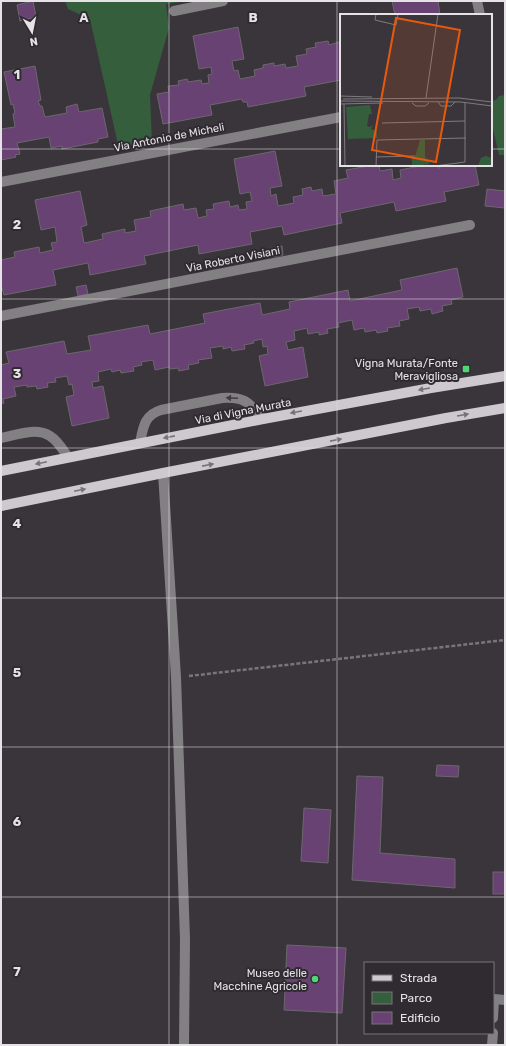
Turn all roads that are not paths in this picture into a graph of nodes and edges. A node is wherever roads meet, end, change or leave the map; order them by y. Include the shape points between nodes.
1 (223, 1) edge
2 (477, 1) edge
3 (174, 10) dead end
4 (480, 14) edge
5 (340, 116) edge
6 (1, 182) edge
7 (470, 225) dead end
8 (1, 316) edge
9 (505, 375) edge
10 (505, 408) edge
11 (485, 411) junction
12 (505, 411) edge
13 (263, 419) junction
14 (1, 438) edge
15 (140, 443) junction
16 (68, 457) junction
17 (1, 471) edge
18 (163, 473) junction
19 (1, 506) edge
20 (494, 999) edge
21 (505, 1000) edge
22 (493, 1034) edge
23 (184, 1045) edge
24 (492, 1045) edge

1 - 3 street
2 - 4 street
5 - 6 street, Via Antonio de Micheli
7 - 8 street, Via Roberto Visiani
9 -> 13 main road, Via di Vigna Murata
10 - 11 main road
11 - 12 street
18 -> 11 main road
13 -> 15 main road, Via di Vigna Murata
13 -> 15 street via 244,400 222,398 154,412 144,425
14 - 16 street via 44,433 56,442
15 - 16 main road, Via di Vigna Murata
16 -> 17 main road, Via di Vigna Murata
19 -> 18 main road
18 - 23 street via 176,677 185,939
20 - 21 street
22 - 24 street

